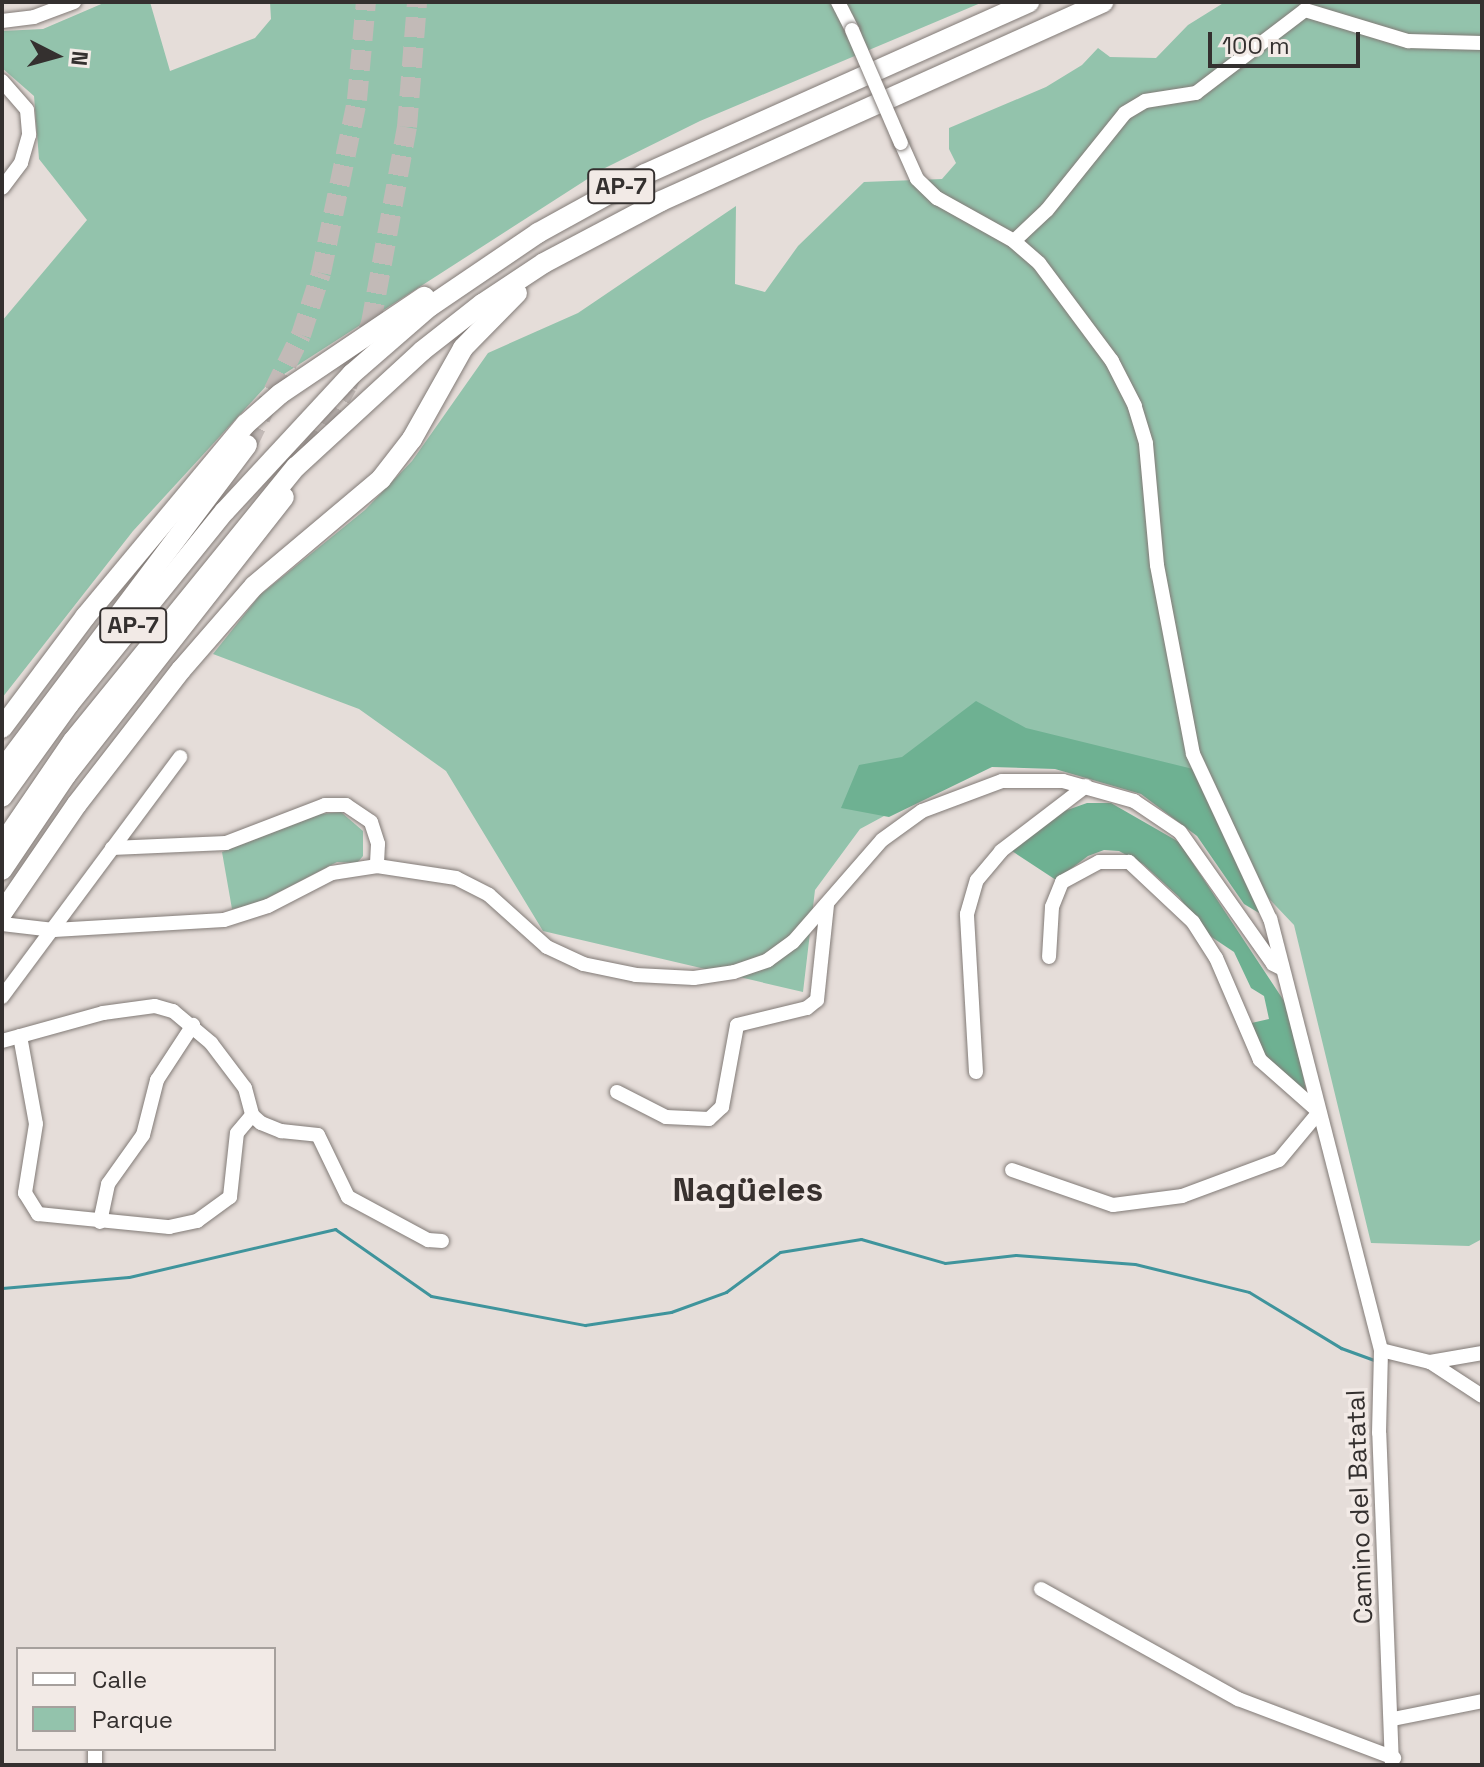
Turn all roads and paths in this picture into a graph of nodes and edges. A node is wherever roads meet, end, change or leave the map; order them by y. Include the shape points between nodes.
1 (74, 2) edge
2 (838, 2) edge
3 (1029, 2) edge
4 (1103, 2) edge
5 (2, 21) edge
6 (1482, 43) edge
7 (2, 81) edge
8 (2, 188) edge
9 (538, 233) junction
10 (1014, 241) junction
11 (563, 255) junction
12 (247, 445) tunnel mouth
13 (297, 471) junction
14 (46, 708) junction
15 (2, 728) edge
16 (2, 753) edge
17 (180, 757) dead end
18 (2, 770) edge
19 (66, 775) junction
20 (1086, 786) junction
21 (2, 797) edge
22 (2, 845) edge
23 (112, 848) junction
24 (377, 866) junction
25 (2, 870) edge
26 (2, 889) edge
27 (827, 905) junction
28 (2, 913) edge
29 (1270, 919) junction
30 (2, 924) edge
31 (1249, 926) junction
32 (54, 930) junction
33 (1049, 957) dead end
34 (1281, 968) junction
35 (2, 997) edge
36 (193, 1025) junction
37 (20, 1036) junction
38 (2, 1041) edge
39 (976, 1072) dead end
40 (617, 1092) dead end
41 (1319, 1112) junction
42 (252, 1115) junction
43 (1012, 1170) dead end
44 (100, 1222) junction
45 (442, 1241) dead end
46 (1381, 1350) junction
47 (1482, 1353) edge
48 (1430, 1362) junction
49 (1482, 1396) edge
50 (1041, 1589) dead end
51 (1482, 1701) edge
52 (1393, 1719) junction
53 (1393, 1762) edge

1 - 5 street via 34,17
2 - 10 street, Camino del Batatal, bridge via 917,179 937,198
3 - 9 highway, AP-7 via 713,141
4 - 11 highway, AP-7 via 726,170
6 - 10 street via 1408,41 1305,10 1196,93 1145,101 1125,113 1047,210
7 - 8 street via 27,110 29,135 21,163
9 - 15 highway via 510,240 255,415 105,592
9 - 21 highway, AP-7 via 429,307 313,414 216,523 69,704
10 - 29 street, Camino del Batatal via 1039,263 1112,361 1135,406 1150,470 1157,565 1193,754
11 - 13 highway, AP-7 via 482,304 422,351
11 - 28 highway via 483,323 463,348 412,439 381,479 235,605 77,804
12 - 14 highway
13 - 19 highway via 238,562
13 - 22 highway, AP-7 via 245,527 73,741
14 - 16 highway via 21,727
14 - 18 highway
17 - 23 street
19 - 25 highway
19 - 26 highway
20 - 27 street via 1002,781 957,794 882,840
20 - 31 street via 1134,801 1180,832
20 - 39 street via 1001,851 977,880 967,914
23 - 24 street via 226,843 325,805 346,805 371,822
23 - 32 street
24 - 27 street via 456,878 489,895 547,947 583,964 636,975 694,978 768,960 813,925
24 - 32 street via 332,873 248,914 224,920
27 - 40 street via 817,1000 807,1008 737,1025 722,1107 709,1119 666,1117
29 - 31 street
29 - 34 street, Camino del Batatal
30 - 32 street
31 - 34 street
32 - 35 street
33 - 41 street via 1052,907 1062,882 1099,862 1129,862 1193,922 1216,958 1260,1060
34 - 41 street, Camino del Batatal
36 - 37 street via 155,1006
36 - 42 street via 245,1088
36 - 44 street via 157,1080 143,1135 108,1184
37 - 38 street
37 - 44 street via 36,1124 27,1199 38,1214
41 - 43 street via 1279,1160 1182,1196 1113,1205
41 - 46 street, Camino del Batatal
42 - 44 street via 237,1133 230,1197 216,1209 197,1221 169,1227
42 - 45 street via 281,1131 318,1135 348,1197 409,1231
46 - 48 street
46 - 52 street, Camino del Batatal via 1379,1433
47 - 48 street
48 - 49 street
50 - 53 street via 1238,1699
51 - 52 street
52 - 53 street, Camino del Batatal

